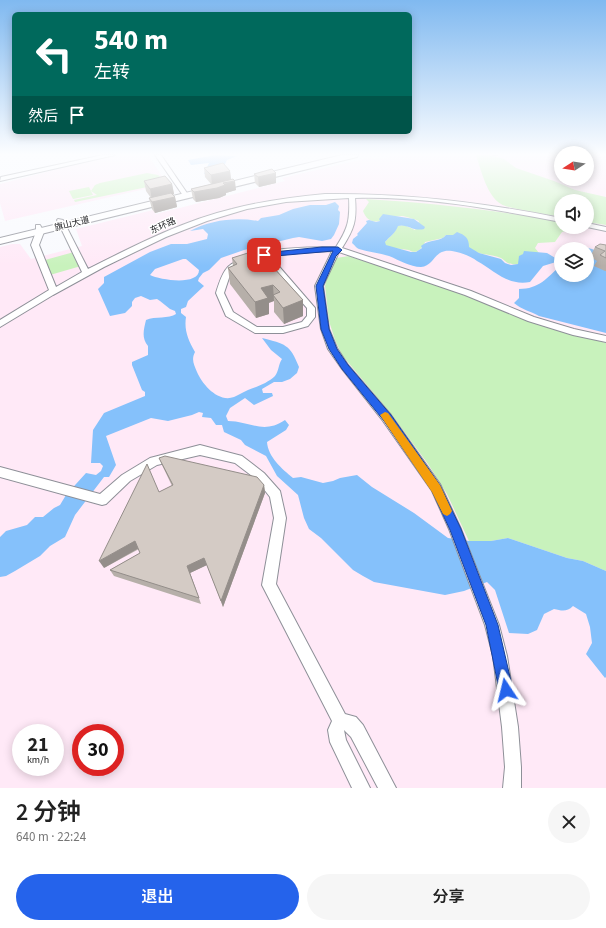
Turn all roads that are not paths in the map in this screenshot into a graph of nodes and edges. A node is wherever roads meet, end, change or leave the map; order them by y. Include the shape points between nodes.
1 (192, 192) edge
2 (192, 192) edge
3 (187, 193) junction
4 (352, 197) junction
5 (554, 219) edge
6 (62, 223) junction
7 (594, 226) edge
8 (39, 229) junction
9 (606, 229) edge
10 (0, 235) edge
11 (0, 242) edge
12 (338, 250) junction
13 (264, 255) junction
14 (86, 272) junction
15 (53, 290) junction
16 (0, 324) edge
17 (606, 339) edge
18 (0, 472) edge
19 (340, 721) junction
20 (361, 788) edge
21 (387, 788) edge
22 (512, 788) edge

1 - 3 highway, 旗山大道
2 - 3 highway, 旗山大道
3 - 6 highway, 旗山大道
4 - 5 street, 东环路 via 451,202
4 - 12 street via 350,230
4 - 14 street, 东环路 via 300,198 226,212 172,232
6 - 8 highway, 旗山大道
6 - 14 street
7 - 9 street
8 - 10 highway, 旗山大道
8 - 11 highway, 旗山大道
8 - 15 street via 35,244
12 - 13 street via 322,249
12 - 17 street via 468,293 531,319
12 - 22 street via 333,255 319,286 325,329 333,349 345,367 387,418 436,488 455,529 492,625 506,690 513,768
13 - 13 street via 245,261 228,271 220,293 228,314 255,330 283,330 305,324 311,317 310,308
14 - 15 street, 东环路
15 - 16 street, 东环路
18 - 19 street via 102,500 126,478 154,461 200,450 238,459 260,476 276,495 280,518 269,585
19 - 20 street via 336,730 338,742
19 - 21 street via 350,723 356,731

